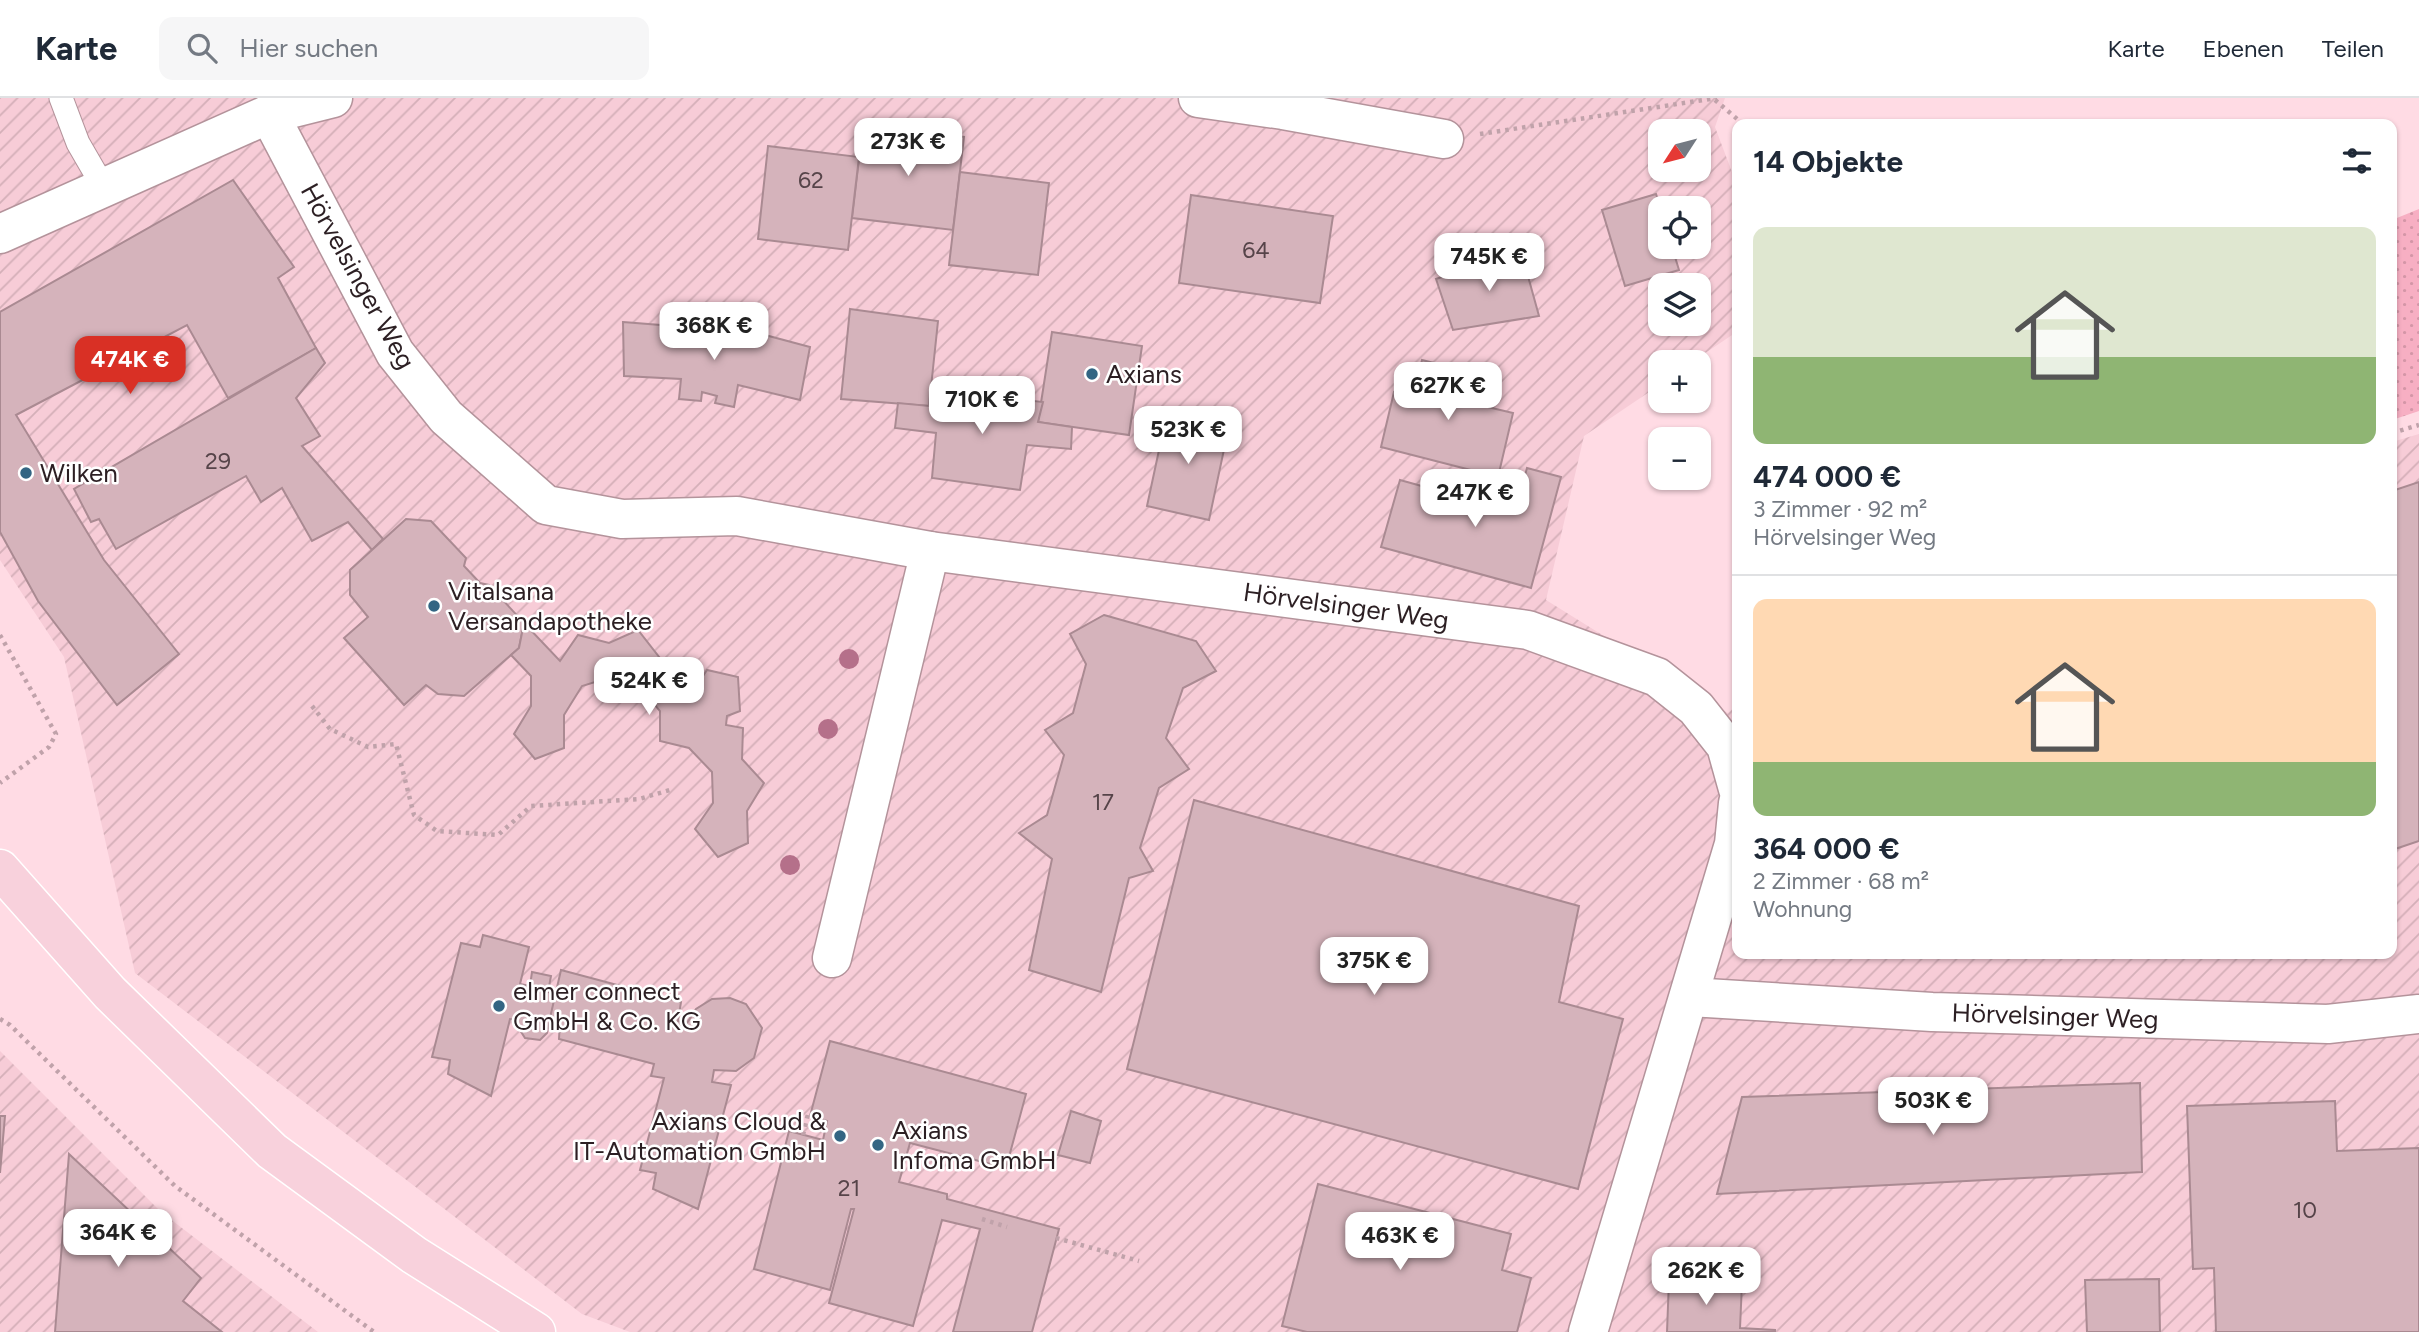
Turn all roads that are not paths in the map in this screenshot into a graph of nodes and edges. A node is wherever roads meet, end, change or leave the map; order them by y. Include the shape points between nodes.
1 (61, 98) edge
2 (333, 98) edge
3 (1198, 98) edge
4 (269, 114) junction
5 (1444, 139) road end
6 (104, 188) junction
7 (0, 234) edge
8 (930, 551) junction
9 (1732, 741) edge
10 (1732, 851) edge
11 (0, 869) edge
12 (832, 958) dead end
13 (1690, 997) junction
14 (2419, 1014) edge
15 (536, 1332) edge
16 (1588, 1332) edge

1 - 6 lane via 78,143
2 - 4 street
3 - 5 street
4 - 6 street
4 - 8 street, Hörvelsinger Weg via 396,353 446,417 546,505 622,519 737,516
6 - 7 street
8 - 9 street, Hörvelsinger Weg via 1528,630 1657,677
8 - 12 street
10 - 13 street
11 - 15 main road via 110,993 272,1151 414,1255
13 - 14 street, Hörvelsinger Weg via 1931,1012 2328,1024
13 - 16 street

